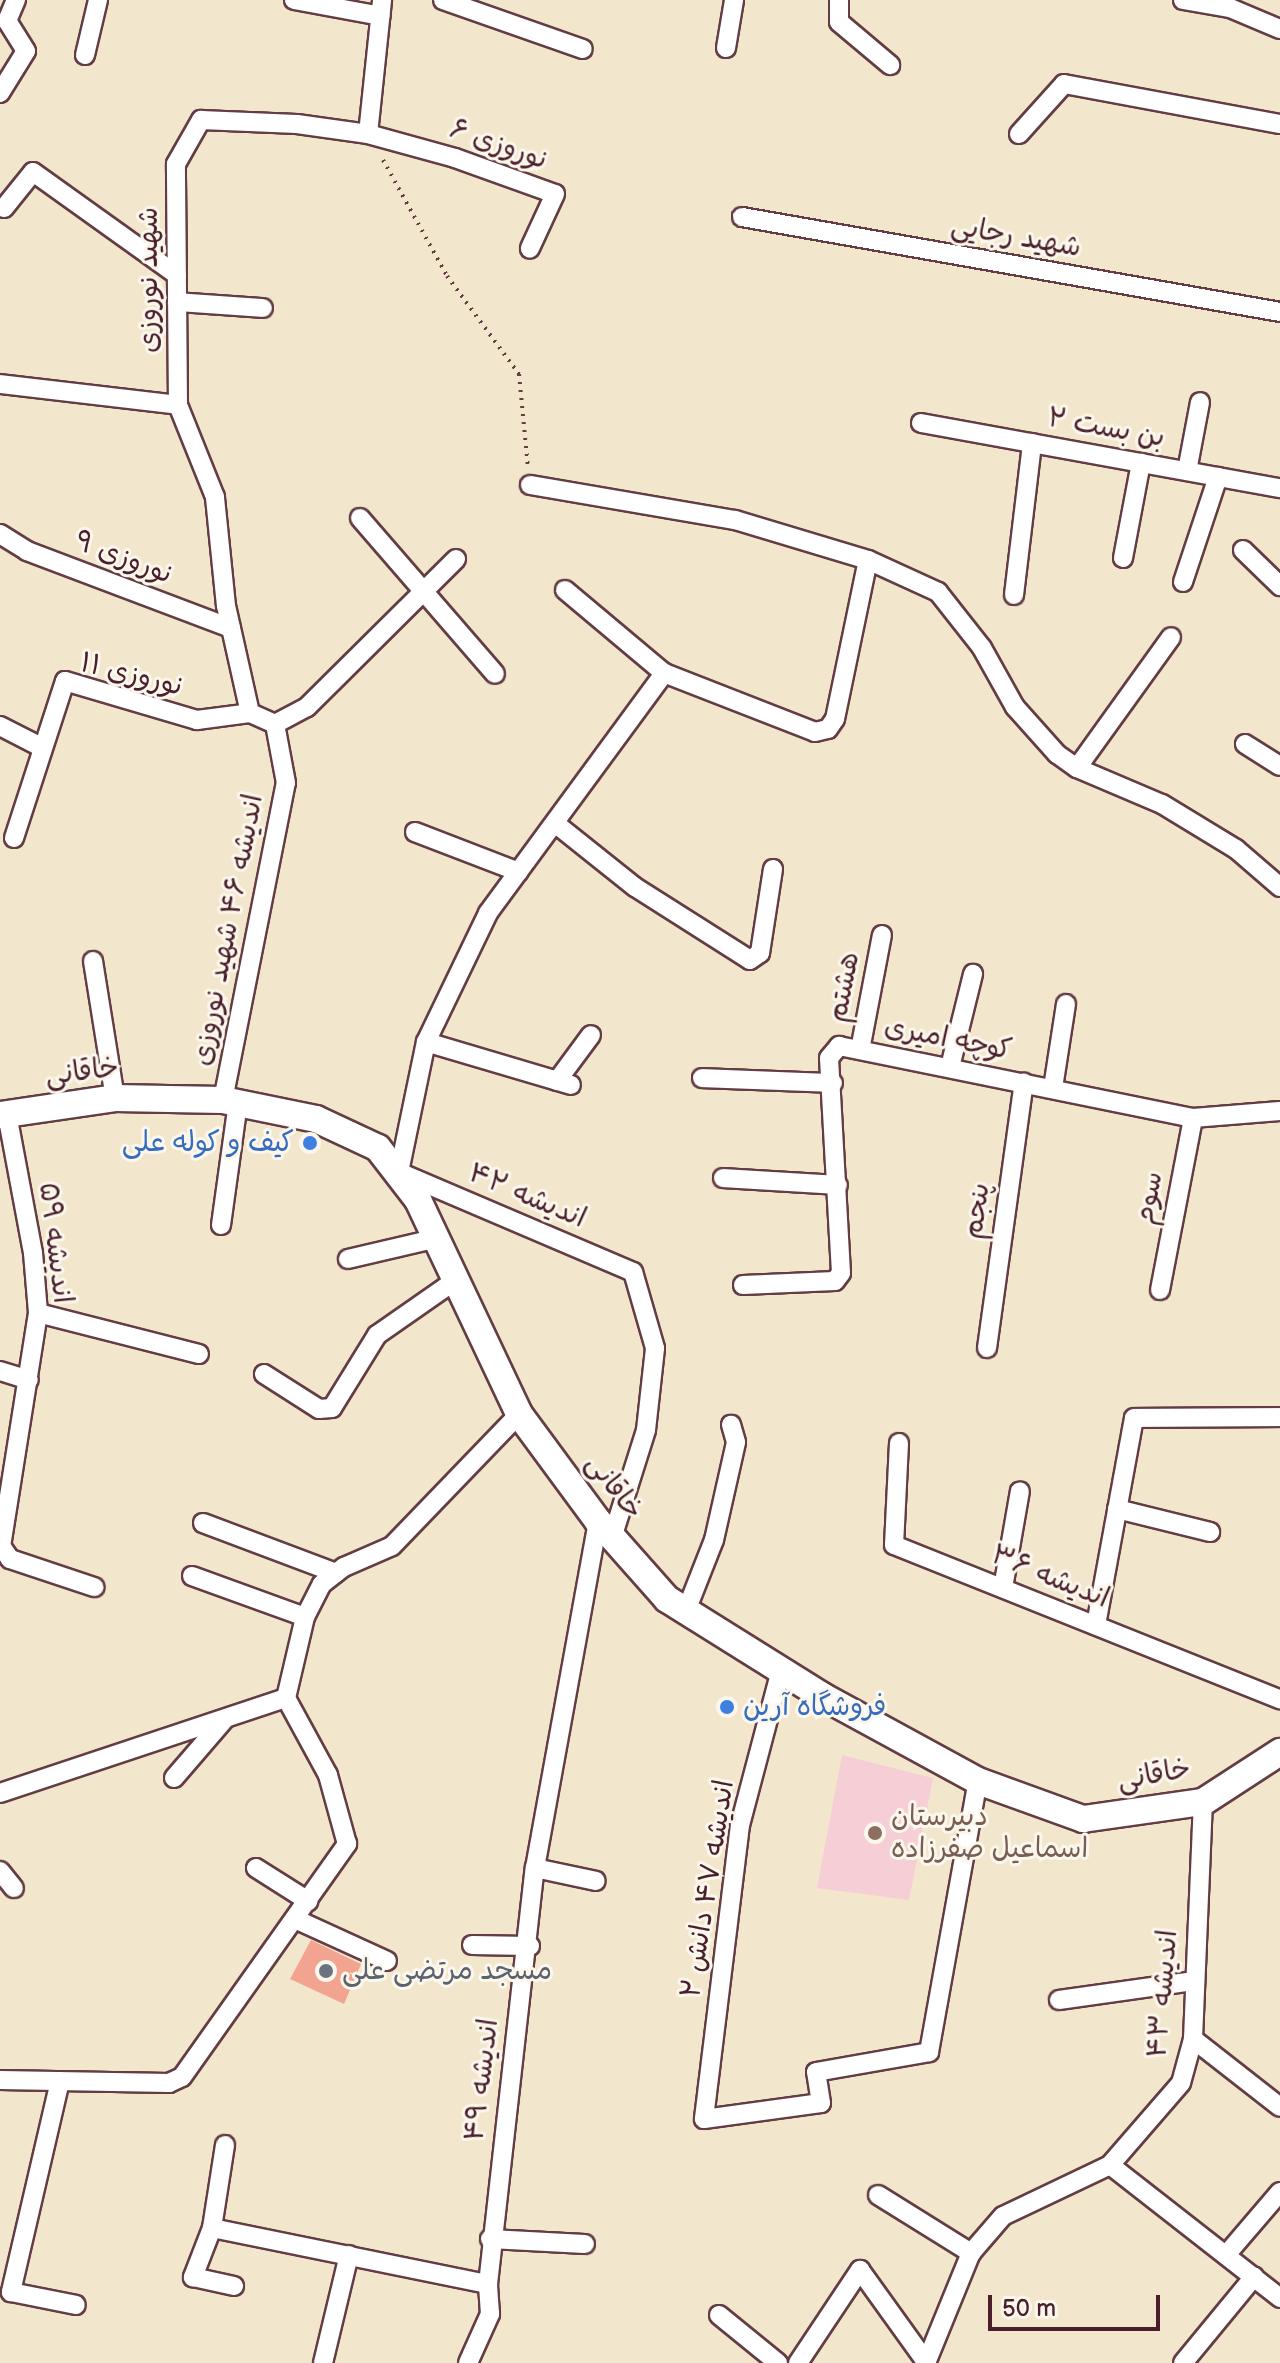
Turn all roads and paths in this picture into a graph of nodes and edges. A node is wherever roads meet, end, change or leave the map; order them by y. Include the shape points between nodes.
1 (16, 0) edge
2 (98, 0) edge
3 (294, 0) edge
4 (443, 0) edge
5 (734, 0) edge
6 (839, 0) edge
7 (1183, 0) edge
8 (382, 8) edge
9 (1280, 29) edge
10 (726, 48) dead end
11 (583, 49) dead end
12 (85, 55) dead end
13 (890, 65) dead end
14 (0, 93) edge
15 (1280, 124) edge
16 (368, 134) junction
17 (1019, 134) dead end
18 (4, 208) dead end
19 (742, 217) dead end
20 (530, 248) dead end
21 (177, 275) junction
22 (177, 302) junction
23 (263, 308) dead end
24 (1280, 312) edge
25 (0, 384) edge
26 (1200, 402) dead end
27 (178, 405) junction
28 (921, 423) dead end
29 (1032, 443) junction
30 (1141, 463) junction
31 (1187, 471) junction
32 (1218, 477) junction
33 (530, 485) joint
34 (1280, 488) edge
35 (360, 518) dead end
36 (0, 534) edge
37 (1243, 550) dead end
38 (1123, 558) dead end
39 (456, 559) dead end
40 (868, 560) junction
41 (1183, 582) dead end
42 (1280, 586) edge
43 (565, 590) dead end
44 (423, 592) junction
45 (1014, 595) dead end
46 (231, 628) junction
47 (1171, 637) dead end
48 (664, 673) junction
49 (495, 674) dead end
50 (250, 713) junction
51 (275, 724) junction
52 (0, 726) edge
53 (1245, 744) dead end
54 (43, 748) junction
55 (1280, 766) edge
56 (1077, 768) junction
57 (556, 824) junction
58 (415, 832) dead end
59 (14, 838) dead end
60 (773, 869) dead end
61 (519, 872) junction
62 (1280, 887) edge
63 (882, 935) dead end
64 (93, 961) dead end
65 (973, 974) dead end
66 (1066, 1004) dead end
67 (591, 1035) dead end
68 (426, 1042) junction
69 (860, 1050) junction
70 (950, 1067) junction
71 (702, 1078) dead end
72 (833, 1083) junction
73 (1024, 1083) junction
74 (1053, 1088) junction
75 (115, 1098) junction
76 (230, 1101) junction
77 (1280, 1111) edge
78 (3, 1115) edge
79 (1193, 1118) junction
80 (399, 1172) junction
81 (723, 1178) dead end
82 (838, 1185) junction
83 (221, 1225) dead end
84 (438, 1238) junction
85 (348, 1259) dead end
86 (633, 1272) joint
87 (453, 1282) junction
88 (743, 1285) dead end
89 (1160, 1290) dead end
90 (38, 1313) junction
91 (987, 1348) dead end
92 (199, 1354) dead end
93 (0, 1371) edge
94 (264, 1374) dead end
95 (29, 1380) junction
96 (519, 1414) junction
97 (1280, 1417) edge
98 (731, 1425) dead end
99 (899, 1443) dead end
100 (16, 1475) junction
101 (1020, 1491) dead end
102 (0, 1493) edge
103 (1117, 1509) junction
104 (203, 1523) dead end
105 (605, 1530) junction
106 (1210, 1532) dead end
107 (336, 1573) junction
108 (192, 1576) dead end
109 (94, 1587) dead end
110 (1003, 1588) junction
111 (686, 1611) junction
112 (305, 1617) junction
113 (1096, 1625) junction
114 (781, 1670) junction
115 (286, 1698) junction
116 (1280, 1699) edge
117 (227, 1717) junction
118 (1280, 1752) edge
119 (174, 1778) dead end
120 (978, 1781) junction
121 (0, 1793) edge
122 (1203, 1802) junction
123 (256, 1868) dead end
124 (535, 1868) junction
125 (0, 1871) edge
126 (596, 1881) dead end
127 (14, 1888) dead end
128 (308, 1901) junction
129 (295, 1919) junction
130 (472, 1945) dead end
131 (530, 1946) junction
132 (387, 1961) dead end
133 (1195, 1981) junction
134 (1059, 2000) dead end
135 (1193, 2039) junction
136 (0, 2080) edge
137 (60, 2081) junction
138 (1280, 2107) edge
139 (225, 2145) dead end
140 (1110, 2165) junction
141 (1280, 2192) edge
142 (878, 2195) dead end
143 (212, 2228) junction
144 (490, 2239) junction
145 (585, 2244) dead end
146 (971, 2253) junction
147 (349, 2255) junction
148 (1226, 2255) junction
149 (1254, 2277) junction
150 (488, 2284) junction
151 (234, 2286) dead end
152 (1280, 2298) edge
153 (76, 2305) dead end
154 (719, 2315) dead end
155 (323, 2363) edge
156 (468, 2363) edge
157 (778, 2363) edge
158 (798, 2363) edge
159 (926, 2363) edge
160 (1183, 2363) edge

1 - 14 street via 7,21 26,51
2 - 12 street
3 - 8 street
4 - 11 street
5 - 10 street
6 - 13 street via 839,22
7 - 9 street via 1230,8
8 - 16 street
15 - 17 street via 1064,84
16 - 20 street, نوروزی ۶ via 555,194
16 - 21 street, شهید نوروزی via 201,120 176,164
16 - 33 path via 447,276 519,374
18 - 21 street via 33,172
19 - 24 street, شهید رجایی
21 - 22 street, شهید نوروزی
22 - 23 street
22 - 27 street, شهید نوروزی
25 - 27 street
26 - 31 street
27 - 46 street, شهید نوروزی via 215,497
28 - 29 street, بن بست ۲
29 - 30 street, بن بست ۲
29 - 45 street
30 - 31 street, بن بست ۲
30 - 38 street
31 - 32 street, بن بست ۲
32 - 34 street, بن بست ۲
32 - 41 street
33 - 40 street via 735,520
35 - 44 street
36 - 46 street, نوروزی ۹ via 27,551
37 - 42 street
39 - 44 street
40 - 48 street via 835,719 828,729 815,732
40 - 56 street via 938,592 982,648 1015,707
43 - 48 street
44 - 49 street
44 - 51 street via 307,707
46 - 50 street, شهید نوروزی
47 - 56 street
48 - 57 street
50 - 51 street
50 - 54 street, نوروزی ۱۱ via 197,720 65,681
51 - 76 street, اندیشه ۴۶ شهید نوروزی via 286,783
52 - 54 street
53 - 55 street
54 - 59 street, نوروزی ۱۱
56 - 62 street via 1162,804 1236,849
57 - 60 street via 635,887 750,960 760,953
57 - 61 street
58 - 61 street
61 - 68 street via 488,913
63 - 69 street, هشتم
64 - 75 street
65 - 70 street
66 - 74 street
67 - 68 street via 564,1083
68 - 80 street
69 - 70 street, کوچه امیری
69 - 72 street, کوچه امیری via 833,1050
70 - 73 street, کوچه امیری
71 - 72 street
72 - 82 street, کوچه امیری
73 - 74 street, کوچه امیری
73 - 91 street, پنجم
74 - 79 street, کوچه امیری
75 - 76 main road, خاقانی
75 - 78 main road, خاقانی
76 - 80 main road, خاقانی via 342,1128 378,1148
76 - 83 street, اندیشه ۴۶ شهید نوروزی
77 - 79 street, کوچه امیری
78 - 90 street, اندیشه ۵۹ via 33,1253
79 - 89 street, سوم
80 - 84 main road, خاقانی
80 - 86 street, اندیشه ۴۲
81 - 82 street
82 - 88 street, کوچه امیری via 839,1279
84 - 85 street
84 - 87 main road, خاقانی
86 - 105 street, اندیشه ۴۹ via 655,1348 646,1430
87 - 94 street via 377,1335 332,1408 319,1409
87 - 96 main road, خاقانی
90 - 92 street
90 - 95 street, اندیشه ۵۹
93 - 95 street
95 - 100 street, اندیشه ۵۹
96 - 105 main road, خاقانی
96 - 107 street via 392,1546
97 - 103 street via 1134,1418
98 - 111 street via 736,1442 714,1540
99 - 110 street, اندیشه ۳۶ via 894,1545
100 - 102 street
100 - 109 street, اندیشه ۵۹ via 1,1546 4,1554
101 - 110 street
103 - 106 street
103 - 113 street
104 - 107 street
105 - 111 main road, خاقانی via 667,1599
105 - 124 street, اندیشه ۴۹
107 - 112 street via 322,1584
108 - 112 street
110 - 113 street, اندیشه ۳۶
111 - 114 main road, خاقانی
112 - 115 street
113 - 116 street, اندیشه ۳۶
114 - 120 main road, خاقانی
114 - 120 street, اندیشه ۴۷ دانش ۲ via 740,1825 704,2119 821,2103 816,2072 929,2052
115 - 117 street
115 - 128 street via 328,1775 347,1830 342,1853
117 - 119 street
117 - 121 street
118 - 122 main road, خاقانی
120 - 122 main road, خاقانی via 1083,1819
122 - 133 street, اندیشه ۴۳
123 - 128 street
124 - 126 street
124 - 131 street, اندیشه ۴۹
125 - 127 street
128 - 129 street
129 - 132 street
129 - 137 street via 182,2077 169,2083
130 - 131 street
131 - 144 street, اندیشه ۴۹
133 - 134 street
133 - 135 street, اندیشه ۴۳
135 - 138 street
135 - 140 street, اندیشه ۴۳ via 1181,2083
136 - 137 street
137 - 153 street via 11,2292
139 - 143 street
140 - 146 street, اندیشه ۴۳ via 1003,2216
140 - 148 street
141 - 148 street
142 - 146 street
143 - 147 street
143 - 151 street via 193,2277
144 - 145 street
144 - 150 street, اندیشه ۴۹
146 - 159 street, اندیشه ۴۳
147 - 150 street
147 - 155 street
148 - 149 street
149 - 152 street
149 - 160 street
150 - 156 street, اندیشه ۴۹ via 490,2314
154 - 157 street
158 - 159 street via 860,2270

